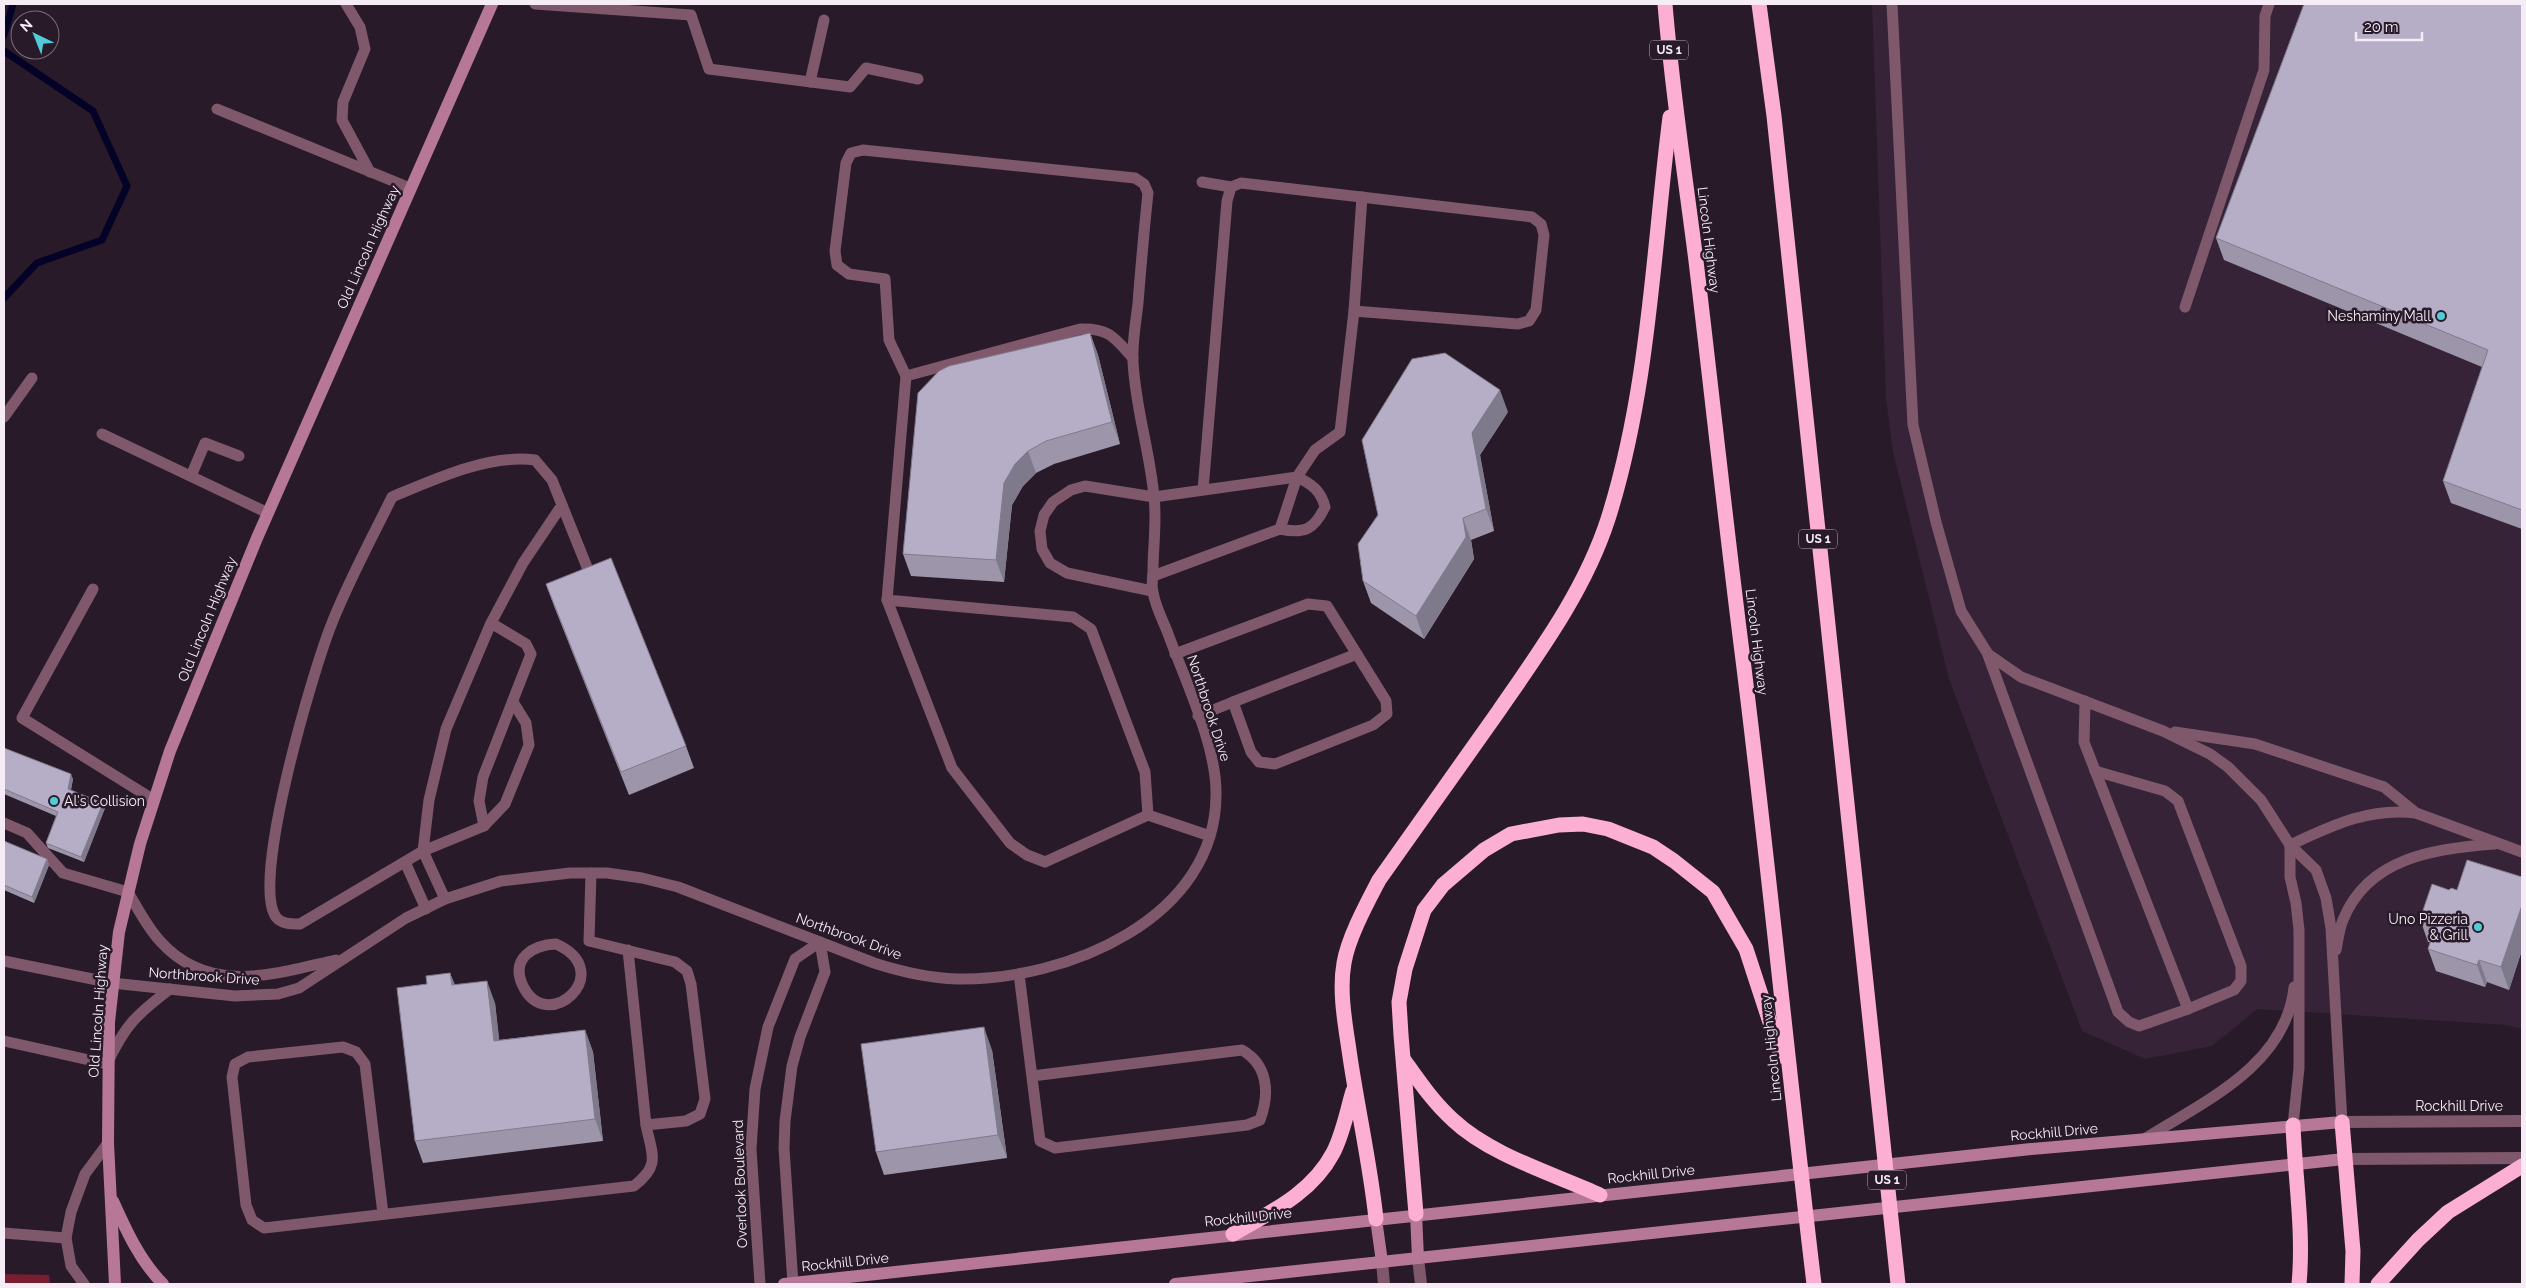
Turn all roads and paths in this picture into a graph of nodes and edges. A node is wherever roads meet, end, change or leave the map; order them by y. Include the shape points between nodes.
1 (346, 4) edge
2 (492, 4) edge
3 (535, 4) edge
4 (1665, 4) edge
5 (1759, 4) edge
6 (1892, 4) edge
7 (2269, 4) edge
8 (824, 20) dead end
9 (918, 79) dead end
10 (810, 82) junction
11 (1673, 96) junction
12 (217, 109) dead end
13 (370, 172) junction
14 (1202, 182) dead end
15 (1231, 187) junction
16 (410, 188) junction
17 (1362, 197) junction
18 (2185, 307) dead end
19 (1354, 311) junction
20 (1132, 358) junction
21 (906, 376) junction
22 (32, 378) dead end
23 (4, 417) edge
24 (102, 434) dead end
25 (239, 456) dead end
26 (191, 476) junction
27 (1298, 477) junction
28 (1203, 490) junction
29 (1154, 497) junction
30 (562, 505) junction
31 (268, 512) junction
32 (1280, 528) junction
33 (1153, 576) junction
34 (593, 583) edge
35 (93, 589) dead end
36 (1152, 591) junction
37 (887, 600) junction
38 (491, 622) junction
39 (1175, 654) junction
40 (1357, 654) junction
41 (1988, 654) junction
42 (2085, 701) junction
43 (513, 702) junction
44 (1233, 702) junction
45 (1198, 716) junction
46 (2163, 731) junction
47 (2095, 771) junction
48 (154, 800) junction
49 (2416, 813) junction
50 (1148, 815) junction
51 (4, 823) edge
52 (484, 826) junction
53 (1210, 836) junction
54 (2500, 844) junction
55 (2290, 845) junction
56 (422, 851) junction
57 (2522, 852) edge
58 (405, 862) junction
59 (592, 873) junction
60 (128, 892) junction
61 (446, 899) junction
62 (426, 909) junction
63 (2299, 930) junction
64 (589, 941) junction
65 (820, 942) junction
66 (568, 949) junction
67 (628, 950) junction
68 (343, 958) junction
69 (4, 961) edge
70 (2333, 961) junction
71 (1019, 974) junction
72 (112, 983) junction
73 (170, 989) junction
74 (2188, 1009) junction
75 (4, 1041) edge
76 (1404, 1059) junction
77 (108, 1064) junction
78 (1032, 1076) junction
79 (1790, 1083) junction
80 (1354, 1087) junction
81 (2342, 1122) junction
82 (2522, 1122) edge
83 (2293, 1124) junction
84 (646, 1125) junction
85 (2146, 1138) junction
86 (108, 1142) junction
87 (2522, 1158) edge
88 (2344, 1159) junction
89 (2294, 1164) junction
90 (2522, 1166) edge
91 (110, 1194) junction
92 (1600, 1195) junction
93 (382, 1214) junction
94 (1416, 1214) junction
95 (1376, 1219) junction
96 (4, 1233) edge
97 (1233, 1234) junction
98 (66, 1238) junction
99 (1418, 1258) junction
100 (1382, 1262) junction
101 (84, 1284) edge
102 (115, 1284) edge
103 (163, 1284) edge
104 (760, 1284) edge
105 (790, 1284) edge
106 (1175, 1284) edge
107 (1384, 1284) edge
108 (1420, 1284) edge
109 (1814, 1284) edge
110 (1898, 1284) edge
111 (2299, 1284) edge
112 (2352, 1284) edge
113 (2378, 1284) edge

1 - 13 lane via 360,27 365,49 343,102 342,120
2 - 16 main road, Old Lincoln Highway
3 - 10 lane via 691,15 708,69
4 - 11 highway, Lincoln Highway / US 1
5 - 110 highway, US 1 via 1774,116
6 - 41 lane via 1913,425 1962,611
7 - 18 lane via 2265,16 2264,70
8 - 10 lane
9 - 10 lane via 866,68 850,87
11 - 79 highway, Lincoln Highway / US 1 via 1769,874
11 - 80 highway via 1634,410 1608,520 1581,581 1551,636 1379,880 1361,914 1344,963 1343,1005
12 - 13 lane
13 - 16 lane
14 - 15 lane
15 - 17 lane via 1241,183
15 - 28 lane via 1227,201
16 - 31 main road, Old Lincoln Highway
17 - 19 lane
17 - 19 lane via 1532,217 1541,224 1544,235 1536,310 1530,320 1518,324
19 - 27 lane via 1340,432 1315,450
20 - 21 lane via 1110,334 1097,328 1080,329
20 - 21 lane via 1148,193 1144,184 1135,178 863,150 851,153 846,163 835,251 837,265 849,274 885,279 889,340
20 - 29 lane
21 - 37 lane
22 - 23 lane
24 - 26 lane
25 - 26 lane via 205,443
26 - 31 lane
27 - 28 lane
27 - 32 lane
27 - 32 lane via 1311,484 1322,496 1325,507 1319,520 1307,529 1296,532
28 - 29 lane
29 - 33 lane
29 - 36 lane via 1085,486 1071,490 1053,502 1044,515 1040,531 1042,549 1050,563 1067,573
30 - 34 lane
30 - 38 lane via 523,563
30 - 58 lane via 552,480 536,460 518,458 448,473 392,497 332,624 291,759 273,846 270,903 276,918 286,924 300,924
31 - 48 main road, Old Lincoln Highway via 194,692
32 - 33 lane
33 - 36 lane
35 - 48 lane via 22,718
36 - 39 lane, Northbrook Drive
37 - 50 lane via 1073,617 1091,629 1145,772
37 - 50 lane via 952,768 1010,843 1026,855 1045,862
38 - 43 lane via 526,644 531,654
38 - 56 lane via 446,729 429,800
39 - 40 lane via 1308,604 1327,606
39 - 45 lane, Northbrook Drive
40 - 44 lane
40 - 44 lane via 1386,701 1387,714 1373,725 1275,764 1259,762 1252,752
41 - 42 lane via 2021,677
41 - 74 lane via 2118,1012 2139,1026
42 - 46 lane
42 - 47 lane via 2084,742
43 - 52 lane via 483,777 479,801
43 - 52 lane via 526,723 529,745 505,804
44 - 45 lane
45 - 53 lane, Northbrook Drive via 1208,745 1216,792
46 - 49 lane via 2255,744 2384,788
46 - 55 lane via 2210,754 2228,767 2261,800
47 - 74 lane
47 - 74 lane via 2165,791 2178,801 2241,966 2241,981 2234,990
48 - 60 main road, Old Lincoln Highway
49 - 54 lane
49 - 55 lane via 2364,814
50 - 53 lane
51 - 60 lane via 27,833 62,873
52 - 56 lane
53 - 71 lane, Northbrook Drive via 1204,855 1185,886 1148,921 1086,954
54 - 57 lane
54 - 70 lane via 2449,847 2423,853 2383,872 2367,885 2349,908 2342,921
55 - 63 lane via 2290,877
55 - 70 lane via 2316,870 2326,898
56 - 58 lane
56 - 61 lane
58 - 62 lane
59 - 61 lane, Northbrook Drive via 536,875 501,881
59 - 64 lane
59 - 65 lane, Northbrook Drive via 642,878 678,887
60 - 68 lane, Northbrook Drive via 159,940 171,953 199,970 256,976
60 - 72 main road, Old Lincoln Highway
61 - 62 lane, Northbrook Drive
62 - 68 lane, Northbrook Drive
63 - 83 lane via 2299,1068
63 - 85 lane via 2293,995 2284,1026 2274,1041 2254,1066 2235,1082
64 - 66 lane
64 - 67 lane
65 - 71 lane, Northbrook Drive via 874,964 929,977 959,979
65 - 104 lane, Overlook Boulevard via 795,959 768,1027 754,1090 751,1149
65 - 105 lane via 825,972 792,1066 785,1121
66 - 66 lane via 556,944 540,945 523,958 518,972 523,986 534,998 555,1005 566,1002 577,990 580,975 578,959
67 - 84 lane
67 - 84 lane via 675,962 686,972 691,984 705,1098 700,1114 686,1120
68 - 73 lane, Northbrook Drive via 299,988 278,994 235,996
69 - 72 lane, Northbrook Drive
70 - 81 lane
71 - 78 lane
72 - 73 lane, Northbrook Drive
72 - 77 main road, Old Lincoln Highway
73 - 77 lane via 133,1019 120,1036
75 - 77 lane
76 - 79 highway via 1399,1002 1405,969 1424,910 1438,891 1464,866 1511,834 1582,824 1608,829 1653,848 1674,860 1713,892 1746,949
76 - 92 highway via 1431,1098 1474,1136
76 - 94 highway
77 - 86 main road, Old Lincoln Highway
78 - 78 lane via 1040,1141 1055,1148 1247,1125 1260,1120 1266,1104 1262,1068 1254,1056 1242,1050
79 - 109 highway, Lincoln Highway / US 1
80 - 95 highway
80 - 97 highway via 1340,1138 1318,1175 1286,1202
81 - 82 street, Rockhill Drive
81 - 83 main road, Rockhill Drive
81 - 88 highway
83 - 85 main road, Rockhill Drive
83 - 89 highway
84 - 93 lane via 653,1164 647,1176 634,1186
85 - 92 main road, Rockhill Drive
86 - 91 main road, Old Lincoln Highway
86 - 98 lane via 85,1174
87 - 88 street
88 - 89 main road
88 - 112 highway via 2353,1251
89 - 99 main road
89 - 111 highway via 2302,1252
90 - 113 highway via 2448,1212
91 - 102 main road, Old Lincoln Highway
91 - 103 main road via 127,1233
92 - 94 main road, Rockhill Drive
93 - 93 lane via 264,1228 252,1220 244,1195 232,1077 234,1064 248,1057 344,1047 356,1052 364,1064
94 - 95 main road, Rockhill Drive
94 - 99 main road
95 - 97 main road, Rockhill Drive
95 - 100 main road
96 - 98 lane
97 - 105 main road, Rockhill Drive
98 - 101 lane via 71,1266
99 - 100 main road
99 - 108 street
100 - 106 main road
100 - 107 street

